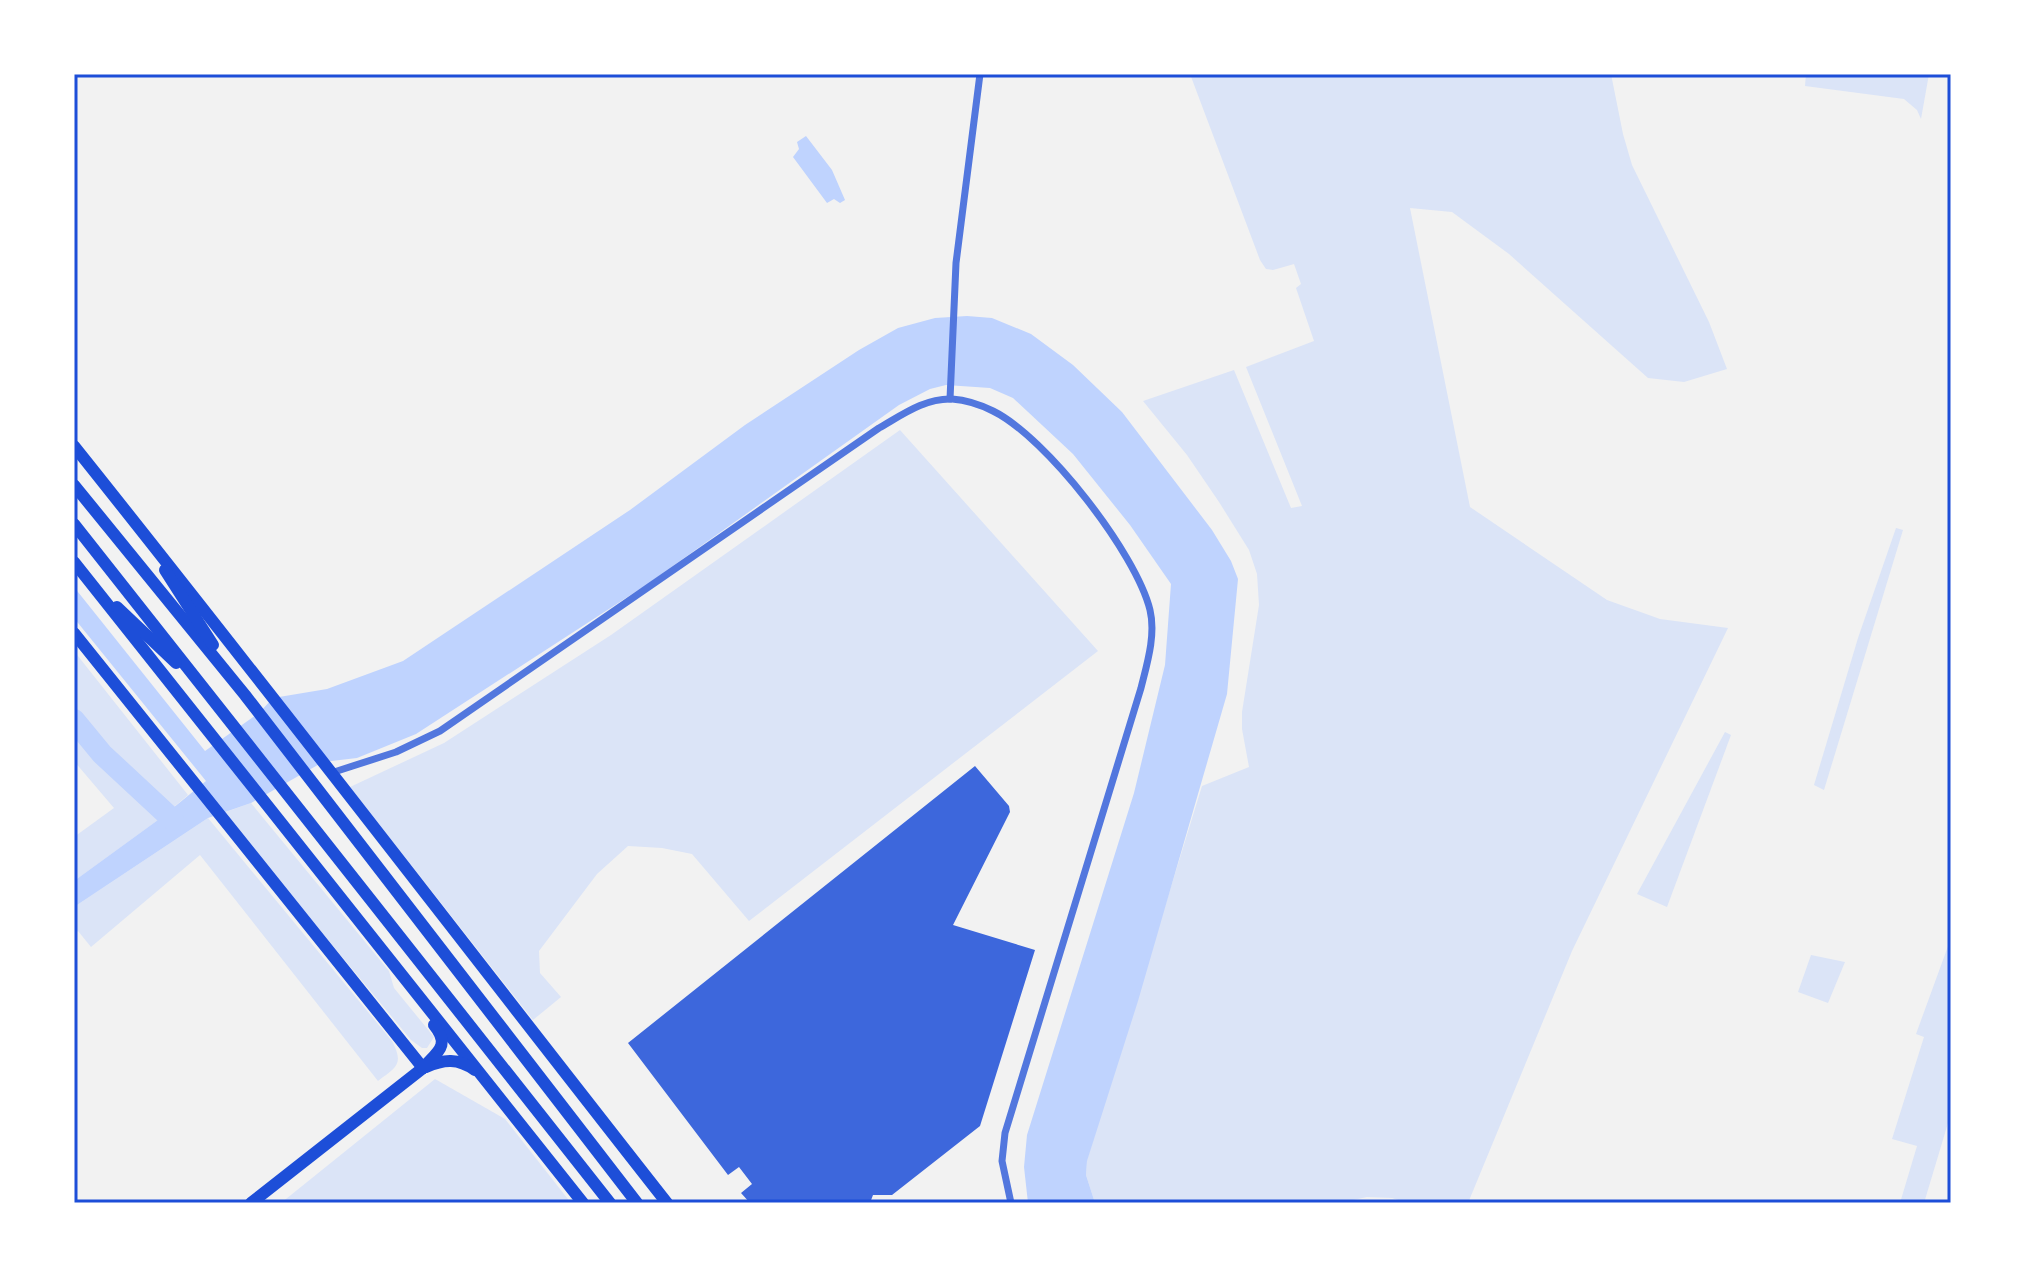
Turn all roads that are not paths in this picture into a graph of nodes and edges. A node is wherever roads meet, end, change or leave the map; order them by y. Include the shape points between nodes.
1 (980, 74) edge
2 (951, 396) junction
3 (74, 446) edge
4 (74, 485) edge
5 (134, 521) junction
6 (74, 524) edge
7 (74, 562) edge
8 (83, 574) junction
9 (74, 633) edge
10 (245, 695) junction
11 (211, 697) junction
12 (327, 768) junction
13 (397, 970) junction
14 (423, 1068) junction
15 (481, 1074) junction
16 (251, 1203) edge
17 (583, 1203) edge
18 (610, 1203) edge
19 (637, 1203) edge
20 (667, 1203) edge
21 (1011, 1203) edge

1 - 2 street via 956,263
2 - 12 street via 912,408 879,428 440,731 396,752
2 - 21 street via 995,411 1059,466 1128,560 1151,614 1141,688 1005,1133 1002,1161
3 - 5 main road
4 - 10 main road
5 - 10 main road
5 - 12 main road
6 - 11 main road
7 - 8 main road
8 - 11 main road
8 - 13 main road
9 - 14 main road
10 - 19 main road
11 - 18 main road
12 - 20 main road
13 - 14 main road via 442,1039
13 - 15 main road
14 - 15 main road via 446,1059
14 - 16 main road
15 - 17 main road

